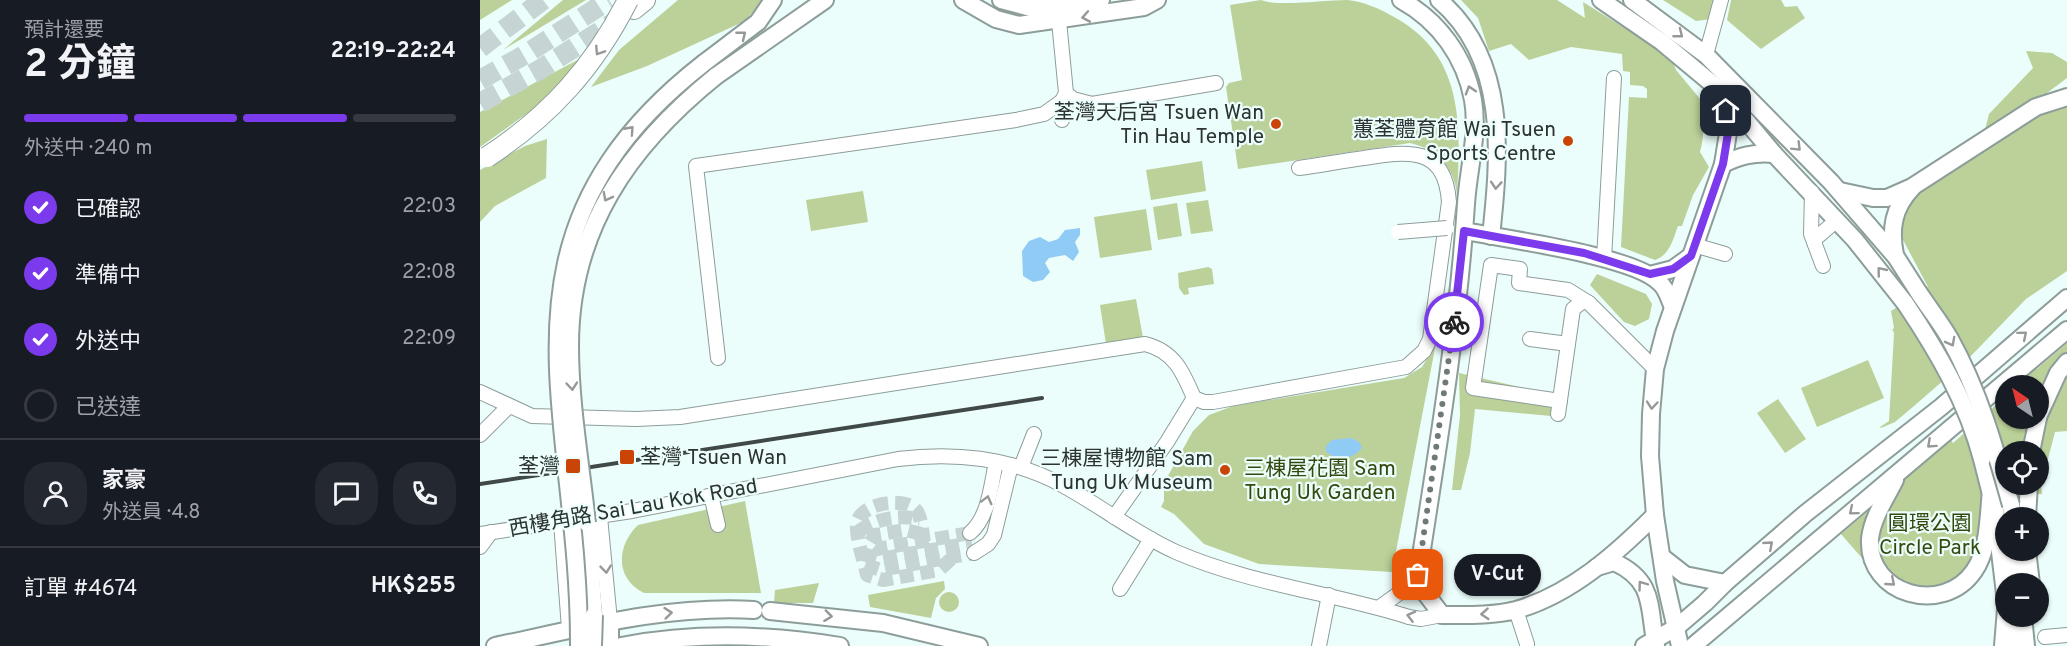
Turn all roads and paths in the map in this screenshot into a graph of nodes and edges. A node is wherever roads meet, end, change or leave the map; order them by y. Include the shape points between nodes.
1 (773, 0) edge
2 (825, 0) edge
3 (963, 0) edge
4 (1001, 0) edge
5 (1101, 0) edge
6 (1157, 0) edge
7 (1401, 0) edge
8 (1439, 0) edge
9 (1601, 0) edge
10 (1632, 0) edge
11 (1721, 0) edge
12 (635, 3) edge
13 (1059, 21) junction
14 (1706, 55) junction
15 (1614, 78) dead end
16 (1216, 83) dead end
17 (1722, 92) junction
18 (1064, 97) junction
19 (2067, 97) edge
20 (1062, 120) dead end
21 (1774, 154) junction
22 (484, 159) edge
23 (1723, 164) junction
24 (1299, 168) dead end
25 (1912, 187) junction
26 (1840, 191) junction
27 (1812, 192) junction
28 (1837, 220) junction
29 (1464, 231) junction
30 (1398, 232) dead end
31 (1491, 236) junction
32 (1815, 238) junction
33 (1693, 251) junction
34 (1725, 254) dead end
35 (1896, 257) junction
36 (1604, 259) junction
37 (1823, 266) dead end
38 (1650, 274) junction
39 (2067, 298) edge
40 (1589, 303) junction
41 (1673, 307) junction
42 (2067, 330) edge
43 (1530, 339) dead end
44 (1568, 344) junction
45 (718, 358) dead end
46 (2067, 362) edge
47 (1655, 369) junction
48 (480, 392) edge
49 (2049, 393) edge
50 (1194, 398) junction
51 (508, 406) junction
52 (1034, 434) dead end
53 (480, 435) edge
54 (996, 462) junction
55 (1016, 466) junction
56 (1898, 474) junction
57 (1991, 491) junction
58 (711, 495) junction
59 (2011, 507) edge
60 (1655, 515) junction
61 (600, 517) junction
62 (1114, 517) junction
63 (561, 522) junction
64 (718, 525) dead end
65 (486, 533) edge
66 (1151, 539) junction
67 (480, 547) edge
68 (1662, 557) junction
69 (1596, 568) junction
70 (2002, 573) edge
71 (1418, 575) junction
72 (1725, 583) junction
73 (1120, 589) dead end
74 (1329, 595) junction
75 (1380, 607) junction
76 (1516, 610) junction
77 (1442, 615) junction
78 (610, 621) junction
79 (1677, 627) junction
80 (2004, 627) edge
81 (2011, 627) edge
82 (2024, 627) edge
83 (2037, 627) edge
84 (736, 634) junction
85 (2067, 635) edge
86 (569, 638) edge
87 (2041, 642) edge
88 (1651, 643) edge
89 (1527, 644) dead end
90 (834, 645) edge
91 (495, 646) edge
92 (579, 646) edge
93 (593, 646) edge
94 (610, 646) edge
95 (621, 646) edge
96 (698, 646) edge
97 (979, 646) edge
98 (1319, 646) edge
99 (1680, 646) edge
100 (1693, 646) edge
101 (2002, 646) edge
102 (2014, 646) edge
103 (2026, 646) edge

92 -> 1 main road, bridge via 576,576 553,349 554,313 572,223 602,164 642,117 671,88 758,22
2 -> 93 main road, bridge via 716,76 672,113 628,163 597,217 577,278 571,313 570,364 592,572
3 - 13 main road via 996,19 1019,25
4 - 5 main road via 1031,8
6 -> 13 main road via 1144,7
29 -> 7 main road via 1474,137 1473,101 1462,66 1438,28
8 -> 31 main road via 1468,31 1493,91 1498,134
9 - 17 main road via 1662,42
10 -> 14 main road
11 - 14 street
12 -> 22 highway, bridge via 563,97
13 - 18 street
14 -> 26 main road
15 - 36 street
16 - 18 street via 1092,104
17 - 21 main road
17 - 23 main road via 1729,127
18 - 20 street
18 - 45 street via 1044,114 1017,126 696,166
19 - 25 main road via 2028,111
21 - 23 main road via 1740,156
21 - 27 main road
23 - 33 main road
24 - 50 street via 1403,151 1423,156 1441,171 1449,202 1430,339 1424,351 1406,367 1213,402
25 - 26 main road via 1887,198
25 - 35 main road via 1895,214 1892,239
26 - 35 main road
27 - 28 main road
27 - 32 street
28 - 32 street
57 -> 28 main road, bridge via 1960,395 1937,350 1905,303
29 - 30 street, bridge via 1447,228
29 - 31 main road
29 - 71 main road
31 - 36 main road
32 - 37 street
33 - 34 street
33 - 38 main road via 1669,271
33 - 41 main road
35 -> 59 main road, bridge via 1950,339 1974,391 1991,432
36 - 38 main road
38 - 41 main road via 1661,283
72 -> 39 main road
40 - 44 street via 1583,302 1573,309
40 - 44 street via 1568,291 1519,283 1520,268 1491,265 1473,388 1559,407
40 - 47 street
41 - 47 main road
42 -> 56 main road
43 - 44 street
46 - 49 main road
47 -> 60 main road via 1650,456
48 - 51 street
50 - 51 street via 1172,358 1159,348 1144,344 680,417 532,416
50 - 62 street
51 - 53 street
52 - 55 street
54 - 55 street, 西樓角路 Sai Lau Kok Road
55 -> 54 street via 994,535 972,543
54 - 58 street, 西樓角路 Sai Lau Kok Road via 945,456 898,459
55 - 62 street, 西樓角路 Sai Lau Kok Road via 1063,486
56 -> 57 main road via 1871,531 1871,552 1889,583 1922,597 1953,591 1975,570 1984,544
56 -> 100 main road
57 - 70 main road
58 - 61 street, 西樓角路 Sai Lau Kok Road
58 - 64 street
60 - 68 main road
60 - 69 main road, 西樓角路 Sai Lau Kok Road
61 - 63 street, 西樓角路 Sai Lau Kok Road
61 -> 78 street
62 - 66 street, 西樓角路 Sai Lau Kok Road
63 - 65 street, 西樓角路 Sai Lau Kok Road
63 - 86 street
65 - 67 street
66 - 73 street
66 - 74 street, 西樓角路 Sai Lau Kok Road via 1204,561
68 - 72 main road via 1685,575
68 - 79 main road
69 - 76 main road, 西樓角路 Sai Lau Kok Road
88 -> 69 main road via 1648,593 1639,579 1614,562
71 - 75 street
71 - 77 main road via 1420,586
72 - 79 main road
74 - 75 street, 西樓角路 Sai Lau Kok Road
74 - 98 street
77 -> 75 street, 西樓角路 Sai Lau Kok Road via 1421,619
76 -> 77 main road, 西樓角路 Sai Lau Kok Road
76 - 89 street
78 - 86 main road
78 - 94 main road
78 -> 97 main road via 671,612 762,611 883,624
79 - 88 main road
79 - 99 main road
80 - 101 main road
81 - 102 main road
82 - 103 main road
83 - 87 main road
84 - 90 main road
84 - 95 main road
84 - 96 main road
85 - 87 street
86 - 91 main road

